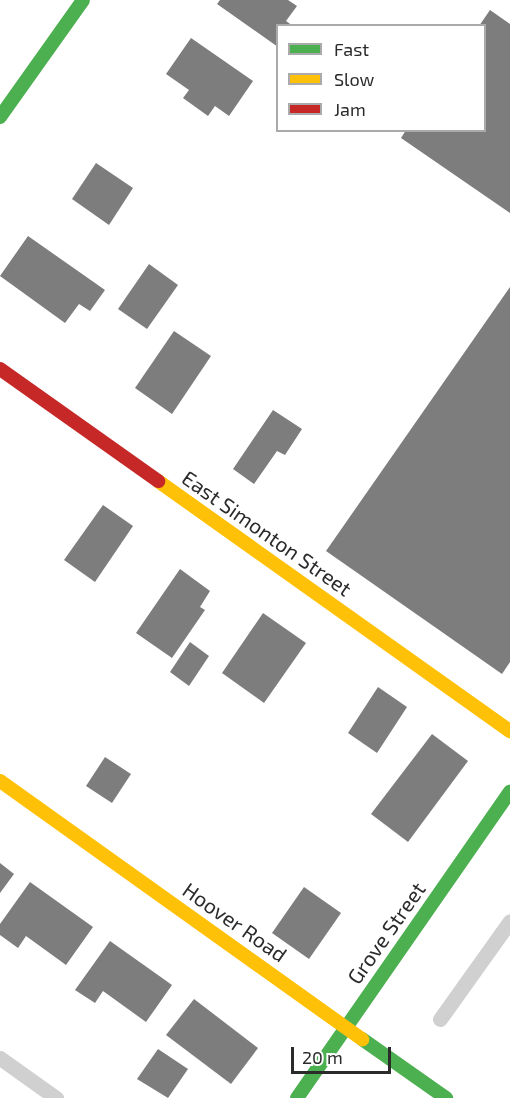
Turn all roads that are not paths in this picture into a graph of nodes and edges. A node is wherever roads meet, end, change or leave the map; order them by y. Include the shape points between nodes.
1 (83, 0) edge
2 (0, 117) edge
3 (0, 369) edge
4 (510, 731) edge
5 (0, 781) edge
6 (510, 792) edge
7 (510, 921) edge
8 (440, 1019) dead end
9 (346, 1027) junction
10 (0, 1058) edge
11 (56, 1098) edge
12 (297, 1098) edge
13 (446, 1098) edge

1 - 2 street
3 - 4 street, East Simonton Street
5 - 9 street, Hoover Road
6 - 9 street, Grove Street
7 - 8 lane
9 - 12 street, Grove Street
9 - 13 street, Hoover Road
10 - 11 lane

